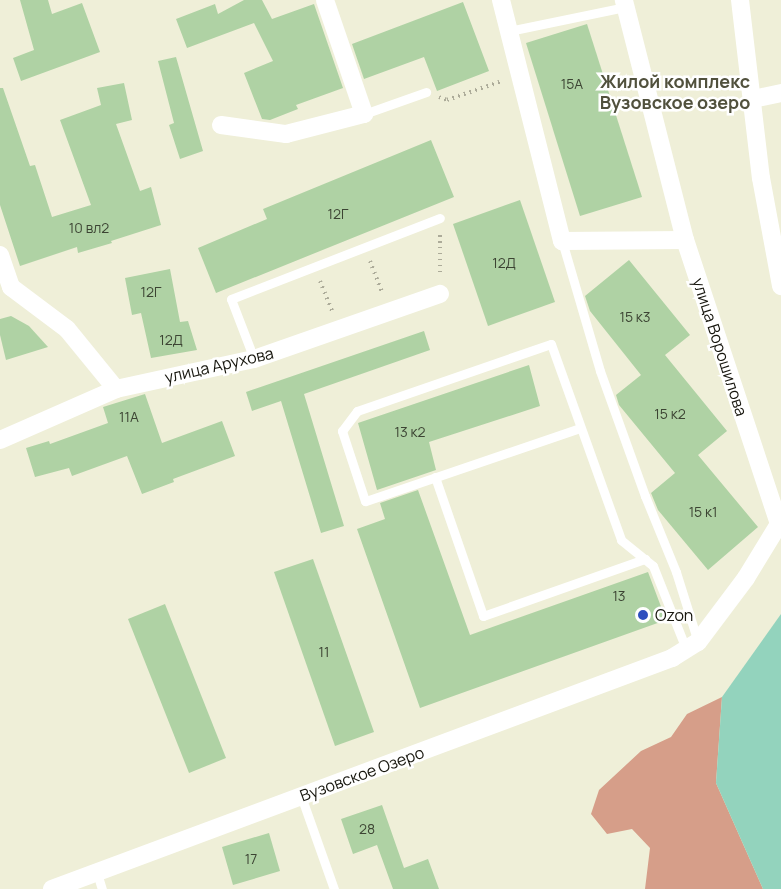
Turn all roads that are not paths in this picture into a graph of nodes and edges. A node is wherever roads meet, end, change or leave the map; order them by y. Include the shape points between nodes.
1 (325, 0) edge
2 (501, 0) edge
3 (741, 0) edge
4 (624, 3) edge
5 (509, 31) junction
6 (426, 92) road end
7 (781, 93) edge
8 (753, 99) junction
9 (364, 114) junction
10 (221, 125) dead end
11 (440, 218) road end
12 (685, 240) junction
13 (562, 241) junction
14 (0, 255) edge
15 (781, 286) edge
16 (440, 294) road end
17 (254, 360) junction
18 (116, 389) junction
19 (580, 428) junction
20 (0, 440) edge
21 (435, 477) junction
22 (780, 523) edge
23 (645, 559) junction
24 (686, 650) junction
25 (302, 796) junction
26 (100, 881) edge
27 (52, 889) edge
28 (334, 889) edge

1 - 9 street
2 - 5 street
3 - 8 street
4 - 5 lane
4 - 12 street, улица Ворошилова
5 - 13 street
6 - 9 lane
7 - 8 street
8 - 15 street via 761,178
9 - 10 street via 286,134
11 - 17 lane via 231,299
12 - 13 street
12 - 22 street, улица Ворошилова
13 - 24 lane via 600,371 676,572
14 - 18 street via 10,287 67,329
16 - 17 street, улица Арухова
17 - 18 street, улица Арухова
18 - 20 street, улица Арухова
19 - 21 lane
19 - 21 lane via 551,344 357,411 342,431 365,501
19 - 23 lane via 621,540
21 - 23 lane via 483,616
22 - 24 street, улица Ворошилова via 746,578
23 - 24 lane via 660,581
24 - 25 street, Вузовское Озеро
25 - 26 street, Вузовское Озеро
25 - 28 lane
26 - 27 street, Вузовское Озеро

